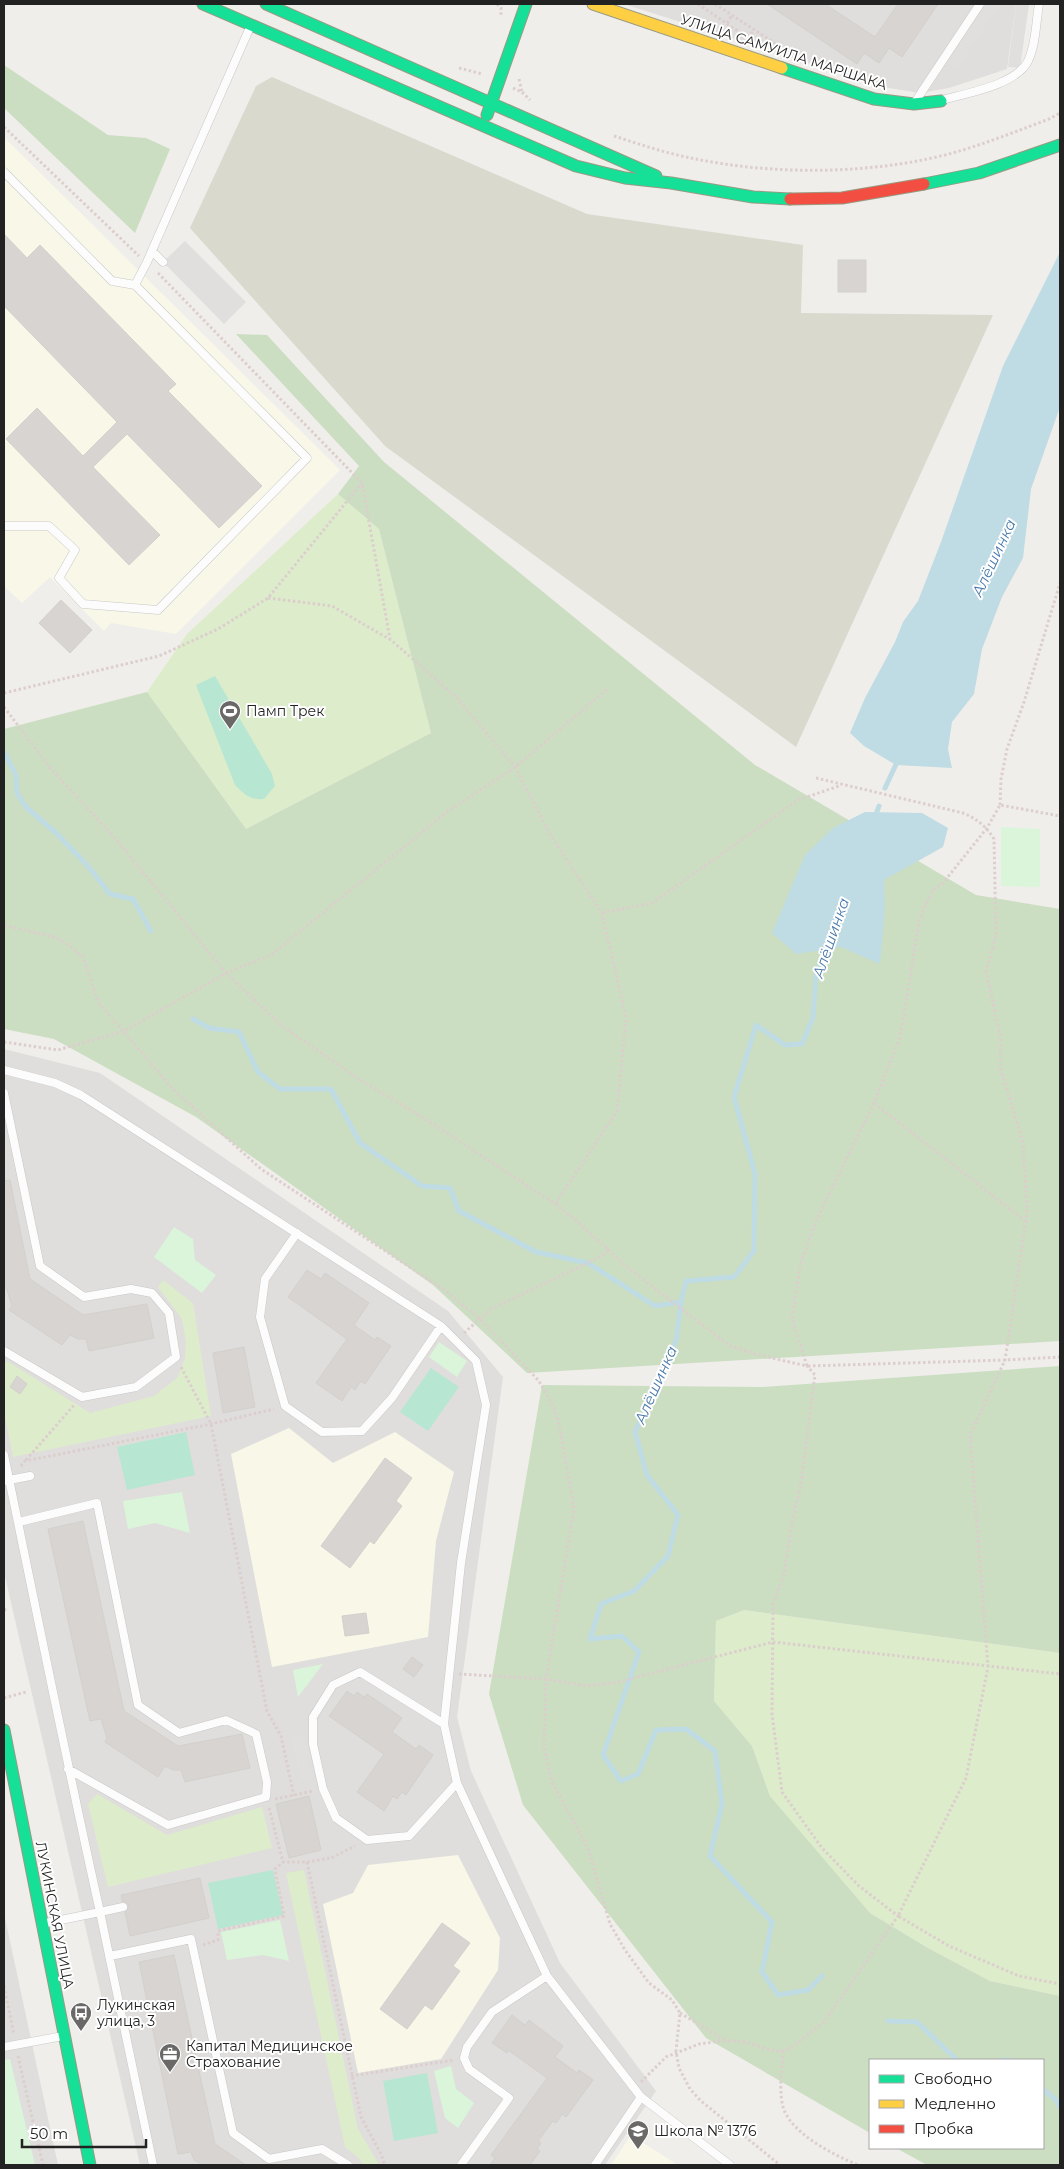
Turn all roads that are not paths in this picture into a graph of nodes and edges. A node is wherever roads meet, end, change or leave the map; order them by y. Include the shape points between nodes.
1 (203, 4) edge
2 (266, 4) edge
3 (526, 4) edge
4 (593, 4) edge
5 (980, 4) edge
6 (1039, 4) edge
7 (251, 25) junction
8 (941, 101) joint
9 (492, 103) junction
10 (914, 104) junction
11 (483, 127) junction
12 (1060, 146) edge
13 (4, 172) edge
14 (671, 183) junction
15 (152, 251) junction
16 (163, 262) dead end
17 (135, 286) junction
18 (4, 526) edge
19 (4, 1070) edge
20 (4, 1093) edge
21 (297, 1233) junction
22 (441, 1326) junction
23 (4, 1351) edge
24 (4, 1455) edge
25 (30, 1476) dead end
26 (6, 1480) edge
27 (19, 1522) junction
28 (444, 1724) junction
29 (4, 1730) edge
30 (68, 1769) junction
31 (457, 1783) junction
32 (123, 1907) dead end
33 (100, 1912) junction
34 (41, 1924) junction
35 (110, 1956) junction
36 (547, 1976) junction
37 (65, 2036) junction
38 (4, 2047) edge
39 (641, 2097) junction
40 (90, 2165) edge
41 (152, 2165) edge
42 (348, 2165) edge
43 (461, 2165) edge
44 (595, 2165) edge
45 (730, 2165) edge

1 - 7 main road
2 - 9 main road
3 - 9 main road
4 - 10 main road, УЛИЦА САМУИЛА МАРШАКА via 625,12 865,96
5 - 10 lane
6 - 8 lane via 1031,55 1023,69 1012,78
7 - 11 main road
7 - 15 lane
8 - 10 main road, УЛИЦА САМУИЛА МАРШАКА
9 - 11 main road
9 - 14 main road
11 - 14 main road via 576,166 625,178
12 - 14 main road via 979,173 842,198 753,197
13 - 17 lane via 112,281
15 - 16 lane
15 - 17 lane
17 - 18 lane via 307,458 158,610 84,604 59,578 75,550 49,526
19 - 21 lane via 55,1084 80,1095
20 - 23 lane via 40,1266 84,1297 131,1289 152,1293 169,1313 176,1356 136,1387 82,1396
21 - 22 lane
21 - 22 lane via 265,1279 260,1317 285,1406 322,1432 362,1431 392,1398
22 - 28 lane via 476,1361 486,1405 461,1563
24 - 26 lane
25 - 26 lane
26 - 27 lane
27 - 30 lane
27 - 30 lane via 97,1503 138,1705 179,1733 226,1720 256,1734 268,1782 266,1797 168,1826
28 - 31 lane
28 - 31 lane via 360,1672 333,1685 313,1716 313,1744 322,1789 336,1818 367,1840 409,1836
29 - 34 main road, ЛУКИНСКАЯ УЛИЦА
30 - 33 lane
31 - 36 lane
32 - 33 lane
33 - 34 lane
33 - 35 lane
34 - 37 main road, ЛУКИНСКАЯ УЛИЦА
35 - 41 lane
35 - 42 lane via 191,1939 233,2133 269,2159 322,2149
36 - 39 lane
36 - 43 lane via 492,2012 467,2047 464,2058 469,2069 509,2098
37 - 38 lane
37 - 40 main road, ЛУКИНСКАЯ УЛИЦА
39 - 44 lane
39 - 45 lane

